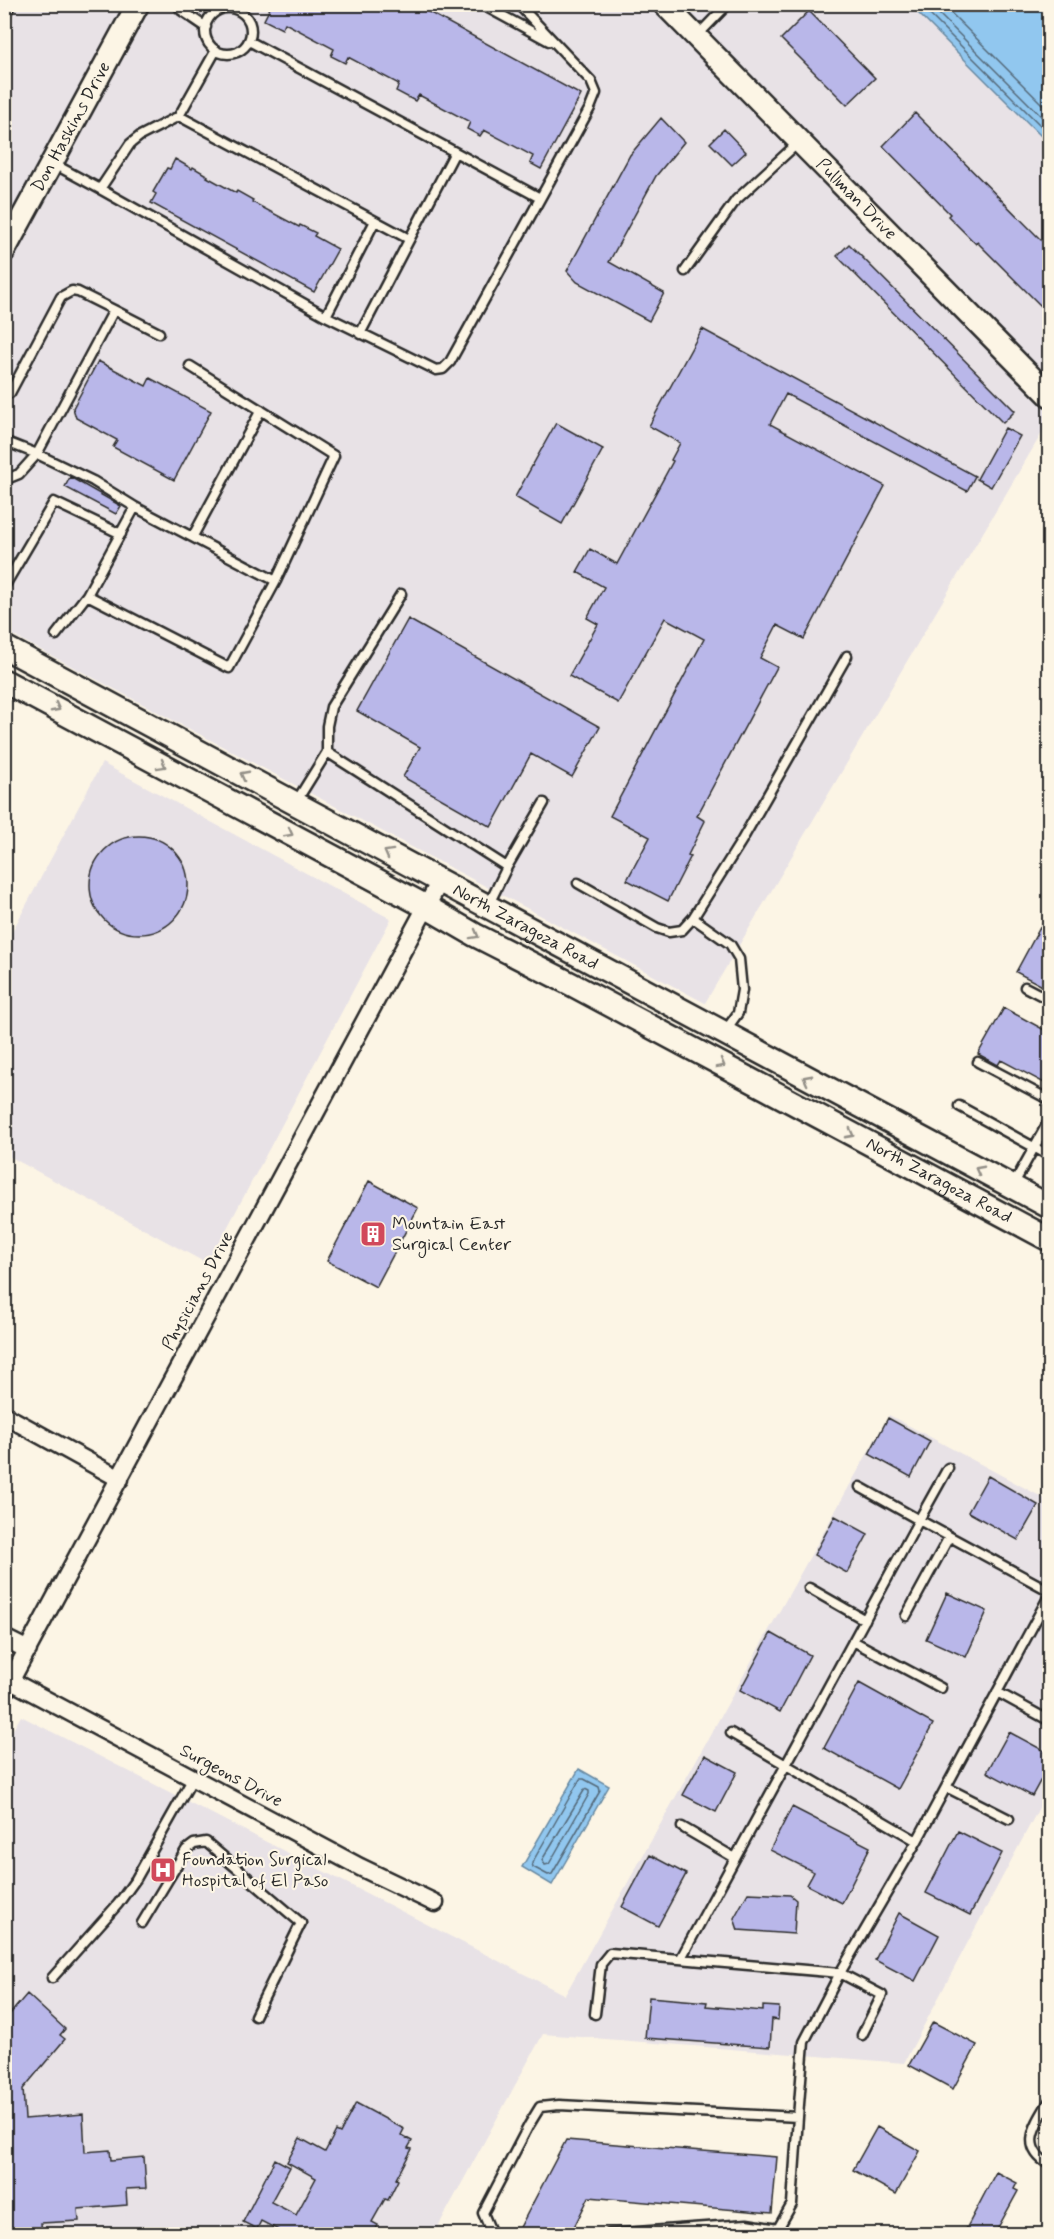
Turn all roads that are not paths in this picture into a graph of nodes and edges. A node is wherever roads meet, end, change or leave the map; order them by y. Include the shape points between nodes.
1 (11, 4) edge
2 (138, 4) edge
3 (177, 4) edge
4 (203, 4) edge
5 (481, 4) edge
6 (518, 4) edge
7 (664, 4) edge
8 (728, 4) edge
9 (238, 7) edge
10 (215, 12) junction
11 (4, 16) edge
12 (206, 27) junction
13 (696, 37) junction
14 (249, 41) junction
15 (557, 45) junction
16 (216, 50) junction
17 (179, 116) junction
18 (800, 142) junction
19 (455, 152) junction
20 (51, 163) junction
21 (100, 189) junction
22 (540, 198) junction
23 (375, 221) junction
24 (7, 239) edge
25 (409, 239) junction
26 (685, 271) dead end
27 (114, 310) junction
28 (326, 316) junction
29 (159, 333) dead end
30 (360, 334) junction
31 (190, 366) dead end
32 (9, 393) dead end
33 (1050, 396) edge
34 (261, 410) junction
35 (4, 441) edge
36 (36, 454) junction
37 (4, 480) edge
38 (135, 507) junction
39 (121, 534) junction
40 (193, 537) junction
41 (276, 581) junction
42 (4, 587) edge
43 (401, 594) dead end
44 (87, 596) junction
45 (56, 635) dead end
46 (4, 647) edge
47 (847, 656) dead end
48 (4, 681) edge
49 (327, 752) junction
50 (200, 786) junction
51 (296, 802) junction
52 (544, 803) dead end
53 (507, 867) junction
54 (440, 881) junction
55 (578, 883) dead end
56 (424, 906) junction
57 (488, 907) junction
58 (693, 918) junction
59 (1025, 987) dead end
60 (1050, 999) edge
61 (723, 1034) junction
62 (978, 1062) dead end
63 (1050, 1100) edge
64 (959, 1106) dead end
65 (798, 1107) junction
66 (861, 1108) junction
67 (1050, 1119) edge
68 (1035, 1148) junction
69 (1050, 1156) edge
70 (1011, 1187) junction
71 (1050, 1207) edge
72 (1050, 1240) edge
73 (4, 1415) edge
74 (948, 1468) dead end
75 (120, 1479) junction
76 (860, 1487) dead end
77 (919, 1520) junction
78 (949, 1537) junction
79 (809, 1588) dead end
80 (1050, 1593) edge
81 (906, 1617) dead end
82 (865, 1620) junction
83 (4, 1638) edge
84 (853, 1641) junction
85 (27, 1650) junction
86 (8, 1687) edge
87 (941, 1688) dead end
88 (997, 1692) junction
89 (1050, 1721) edge
90 (730, 1733) dead end
91 (785, 1766) junction
92 (193, 1778) junction
93 (946, 1787) junction
94 (1009, 1819) dead end
95 (682, 1827) dead end
96 (917, 1841) junction
97 (735, 1858) junction
98 (435, 1904) dead end
99 (142, 1923) dead end
100 (681, 1959) junction
101 (840, 1972) junction
102 (52, 1978) dead end
103 (595, 2014) dead end
104 (255, 2016) dead end
105 (862, 2035) dead end
106 (1050, 2100) edge
107 (798, 2117) junction
108 (1050, 2165) edge
109 (776, 2232) edge
110 (492, 2235) edge
111 (609, 2235) edge

1 - 11 lane
2 - 20 street, Don Haskins Drive
3 - 12 lane
4 - 10 lane
5 - 15 lane
6 - 15 lane
7 - 13 street, Pullman Drive
8 - 13 lane
9 - 10 lane
9 - 14 lane via 251,26
10 - 12 lane
12 - 16 lane via 207,38
13 - 18 street, Pullman Drive
14 - 16 lane via 231,53
14 - 19 lane
15 - 22 lane via 591,81 596,93
16 - 17 lane
17 - 21 lane via 130,144
17 - 23 lane
18 - 26 lane via 736,200
18 - 33 street, Pullman Drive
19 - 22 lane
19 - 25 lane
20 - 21 lane
20 - 24 street, Don Haskins Drive
21 - 28 lane
22 - 30 lane via 443,369 436,370
23 - 25 lane
23 - 28 lane
25 - 30 lane
27 - 29 lane
27 - 32 lane via 78,292 61,297
27 - 36 lane
28 - 30 lane
31 - 34 lane
34 - 40 lane
34 - 41 lane via 334,456
35 - 36 lane
36 - 37 lane via 19,474
36 - 38 lane via 93,481
38 - 39 lane
38 - 40 lane
39 - 42 lane via 54,502
39 - 44 lane
40 - 41 lane
41 - 44 lane via 229,668
43 - 49 lane via 331,707
44 - 45 lane
51 -> 46 main road, North Zaragoza Road
47 - 58 lane
48 -> 50 main road, North Zaragoza Road
49 - 51 lane
49 - 53 lane
50 - 51 main road via 222,783 281,811
50 -> 56 main road, North Zaragoza Road
54 -> 51 main road, North Zaragoza Road
52 - 53 lane
53 - 57 lane
54 - 56 street, Physicians Drive
54 - 57 main road, North Zaragoza Road
55 - 58 lane via 657,928 675,932
56 -> 65 main road, North Zaragoza Road
56 - 75 street, Physicians Drive
57 - 61 main road, North Zaragoza Road
58 - 61 lane via 730,944 739,959 742,990 738,1013
59 - 60 lane
66 -> 61 main road, North Zaragoza Road
62 - 63 lane
64 - 68 lane
65 - 66 main road via 815,1103 842,1111
65 -> 72 main road, North Zaragoza Road
70 -> 66 main road, North Zaragoza Road
67 - 68 lane
68 - 69 lane
68 - 70 lane
70 - 71 main road, North Zaragoza Road
73 - 75 street
74 - 77 lane
75 - 85 street, Physicians Drive
76 - 77 lane
77 - 78 lane
77 - 82 lane
78 - 80 lane
78 - 81 lane
79 - 82 lane
80 - 88 lane
82 - 84 lane
83 - 85 street
84 - 87 lane
84 - 91 lane
85 - 86 street, Physicians Drive
86 - 92 street, Surgeons Drive
88 - 89 lane
88 - 93 lane
90 - 91 lane
91 - 96 lane
91 - 97 lane
92 - 98 street, Surgeons Drive
92 - 102 lane via 136,1879
93 - 94 lane
93 - 96 lane
95 - 97 lane
96 - 101 lane
97 - 100 lane
99 - 104 lane via 186,1850 206,1842 301,1923
100 - 101 lane
100 - 103 lane via 610,1953 601,1964
101 - 105 lane via 882,1995
101 - 107 lane via 804,2042
106 - 108 lane via 1034,2128 1032,2140 1035,2153
107 - 109 lane via 792,2204
107 - 110 lane via 540,2107 483,2213
109 - 111 lane via 747,2224

